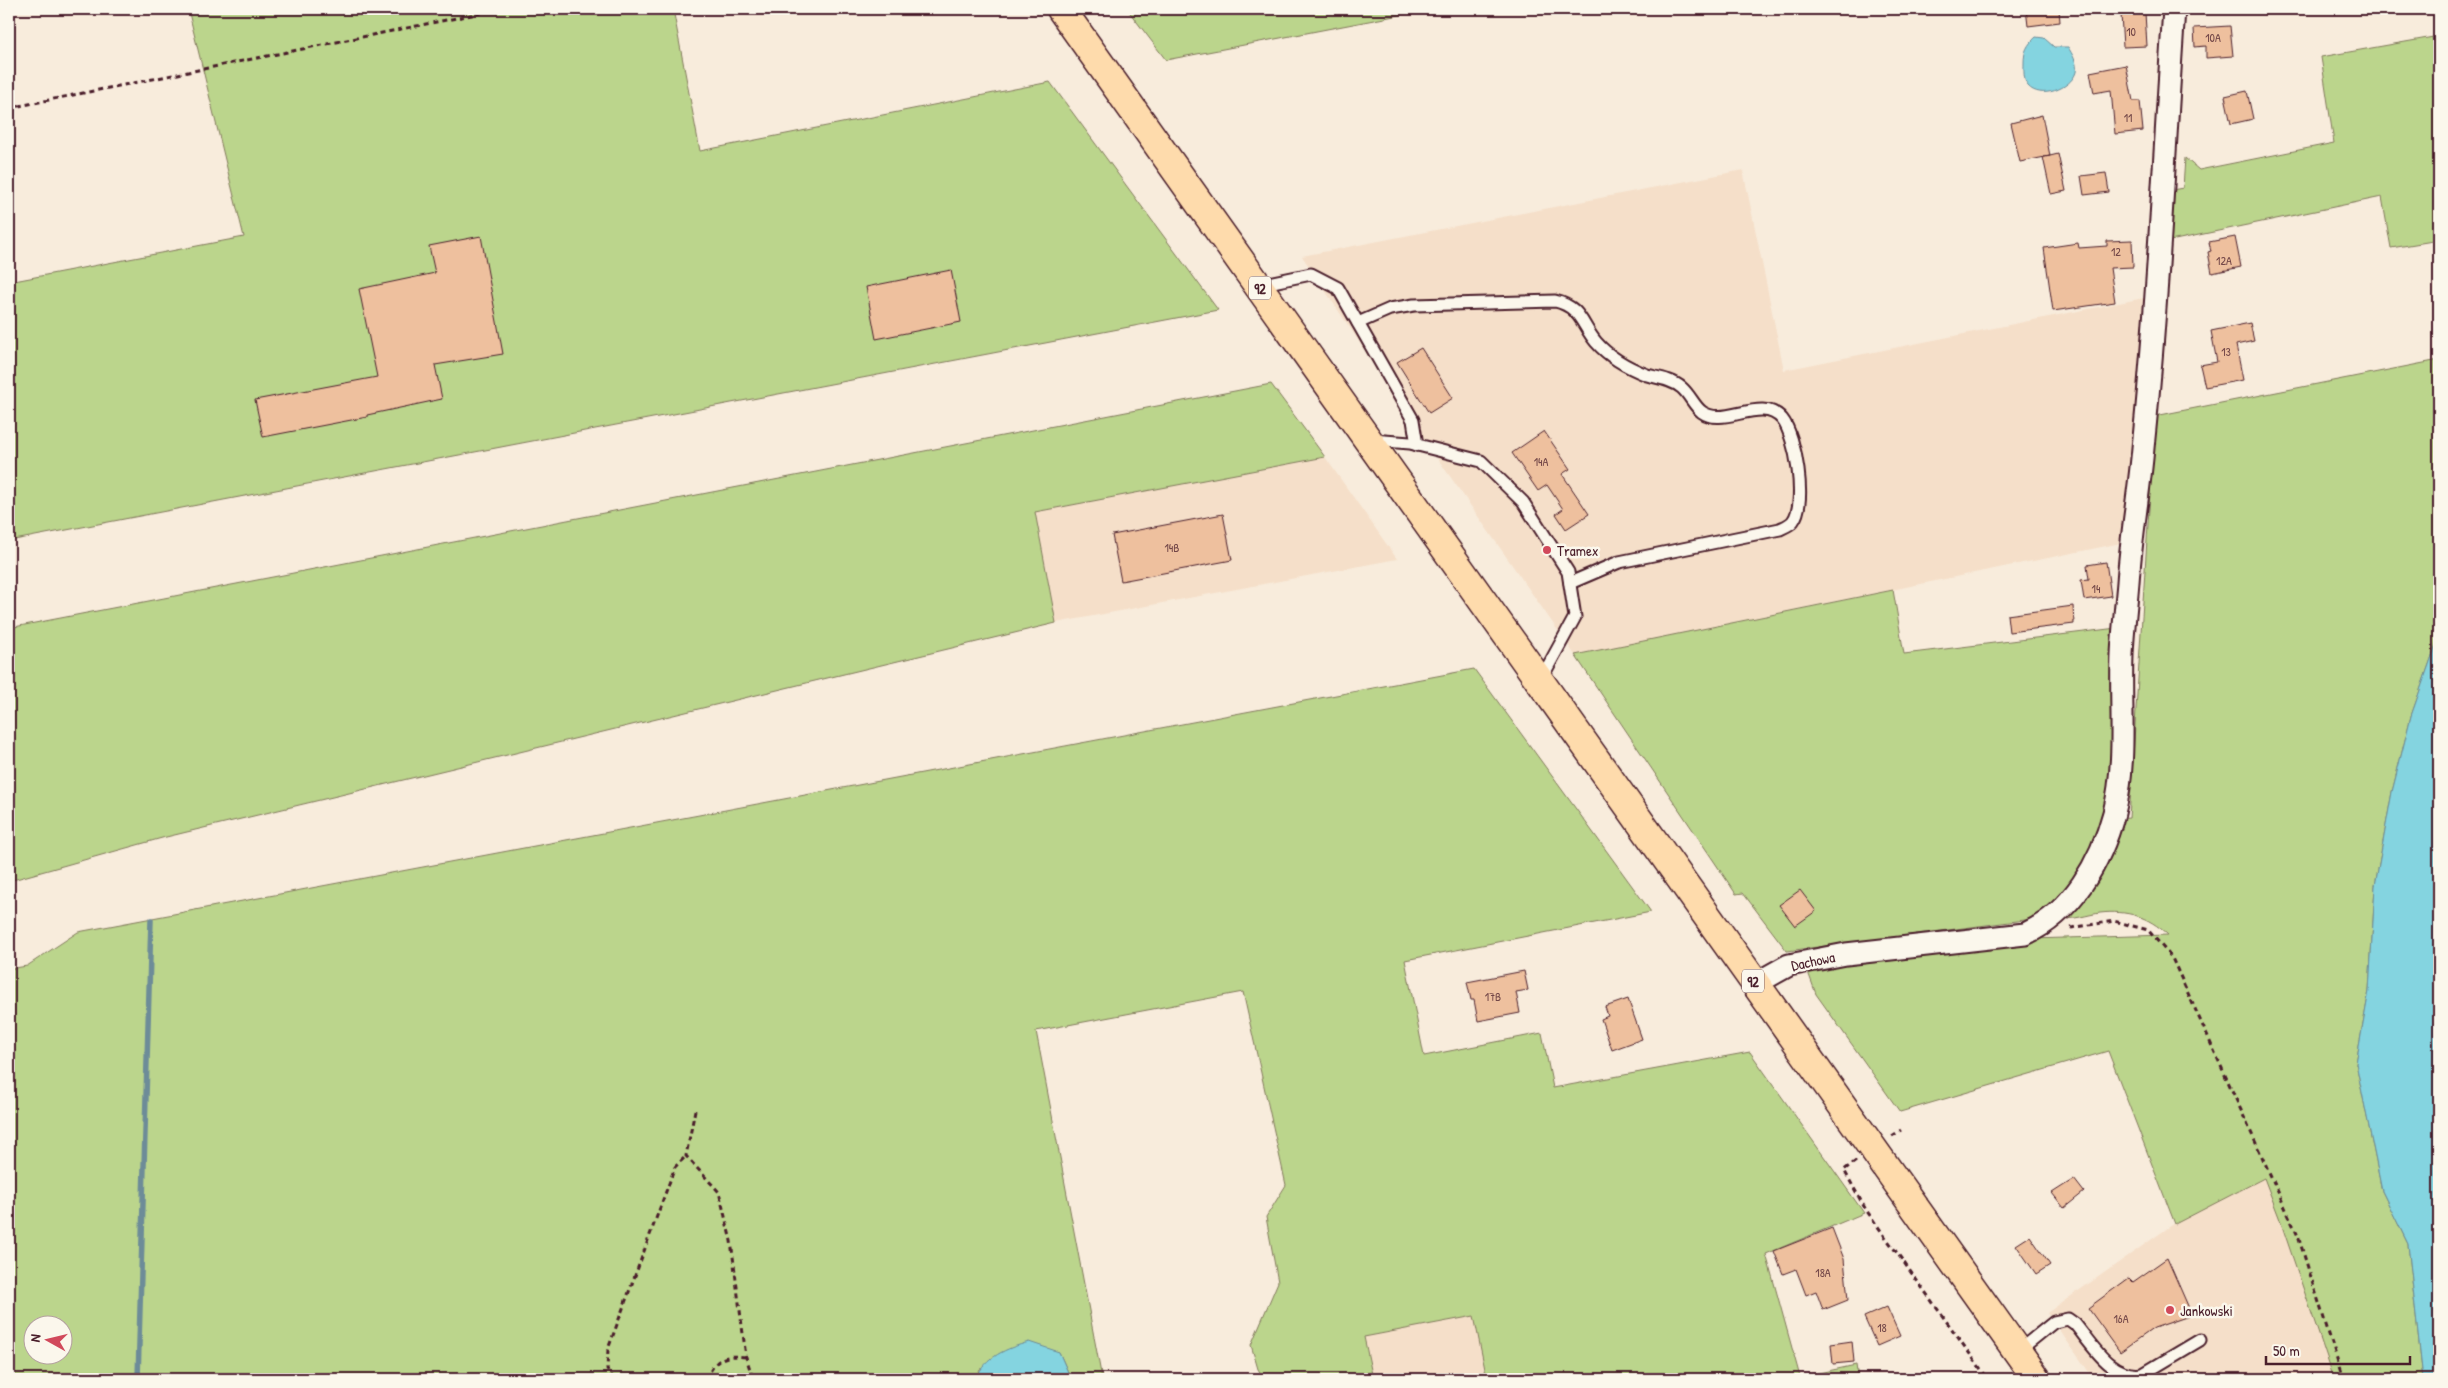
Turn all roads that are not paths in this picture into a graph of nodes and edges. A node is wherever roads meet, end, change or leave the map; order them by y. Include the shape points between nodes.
1 (1061, 9) edge
2 (2174, 9) edge
3 (1258, 286) junction
4 (1358, 323) junction
5 (1368, 440) junction
6 (1417, 445) junction
7 (1570, 582) junction
8 (1540, 682) junction
9 (1755, 984) junction
10 (2200, 1340) dead end
11 (2017, 1352) junction
12 (2037, 1379) edge

1 - 3 main road, 92
2 - 9 street, Dachowa via 2149,381 2130,547 2122,653 2122,771 2113,815 2101,849 2084,882 2063,908 2047,922 2025,934 1846,954 1789,964
3 - 4 lane via 1311,274 1338,288
3 - 5 main road, 92
4 - 6 lane via 1413,420
4 - 7 lane via 1390,309 1414,305 1566,303 1577,311 1596,342 1620,363 1682,388 1710,417 1759,410 1781,417 1788,429 1800,486 1792,523 1780,529 1619,562
5 - 6 lane
5 - 8 main road, 92
6 - 7 lane via 1481,460 1523,502 1568,572
7 - 8 lane via 1575,617
8 - 9 main road, 92
9 - 11 main road, 92
10 - 11 lane via 2144,1374 2134,1376 2114,1369 2068,1319 2054,1322
11 - 12 main road, 92

